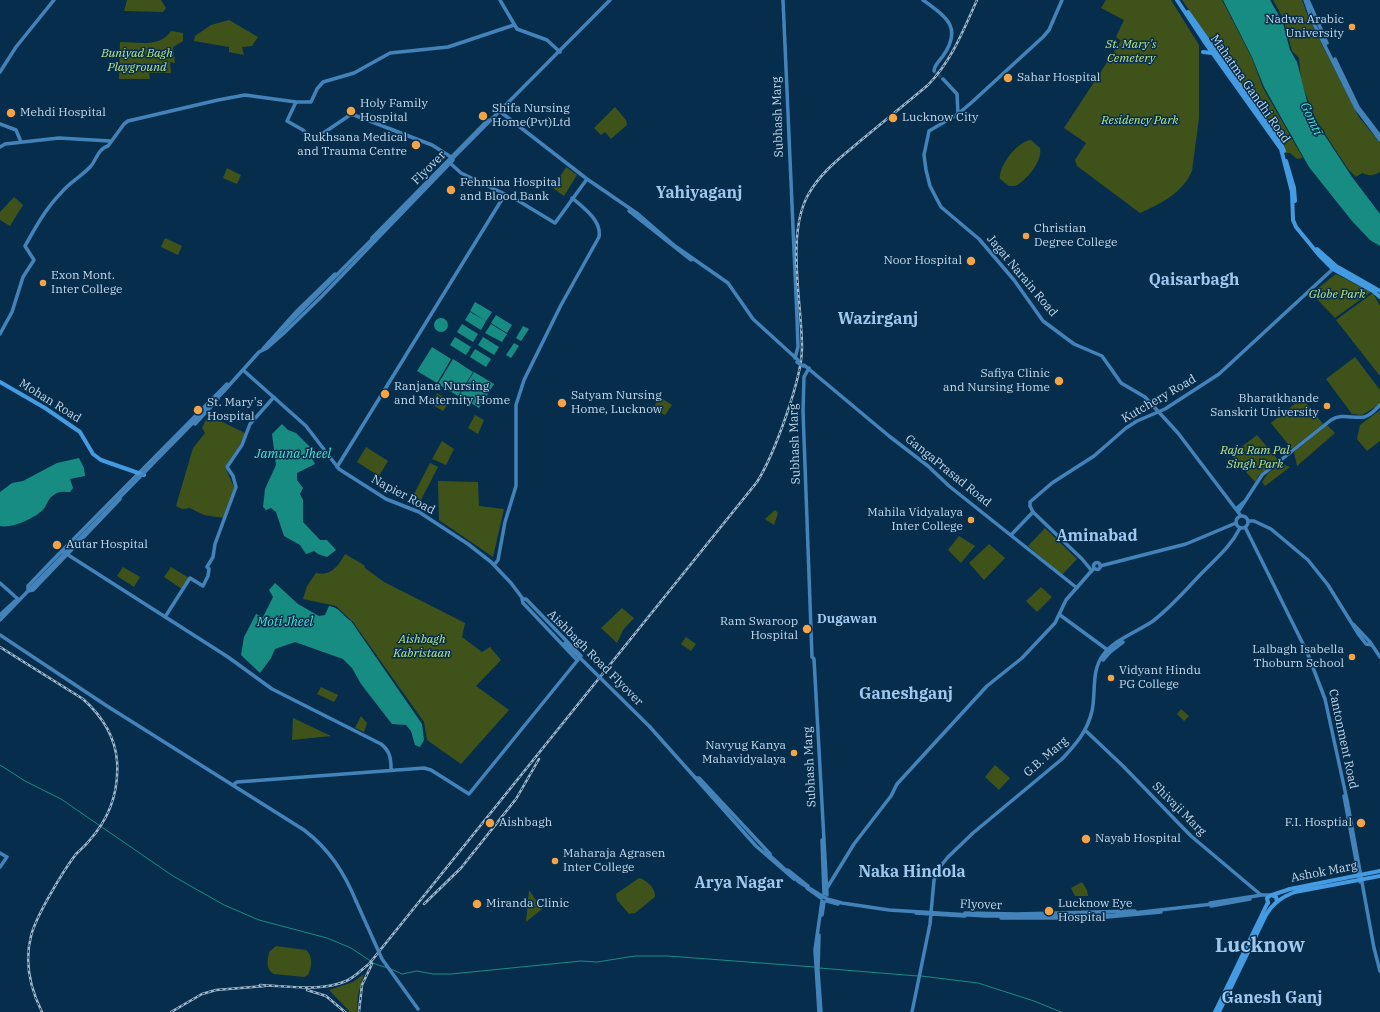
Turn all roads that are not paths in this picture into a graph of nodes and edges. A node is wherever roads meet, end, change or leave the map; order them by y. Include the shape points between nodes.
1 (54, 0) edge
2 (499, 0) edge
3 (610, 0) edge
4 (783, 0) edge
5 (923, 0) edge
6 (1062, 0) edge
7 (1177, 0) edge
8 (1180, 0) edge
9 (1306, 0) edge
10 (513, 26) junction
11 (558, 50) junction
12 (1203, 52) dead end
13 (1213, 53) junction
14 (934, 71) dead end
15 (0, 72) edge
16 (944, 79) tunnel mouth
17 (296, 102) junction
18 (499, 111) junction
19 (958, 114) junction
20 (0, 124) edge
21 (1380, 136) edge
22 (1380, 140) edge
23 (110, 141) junction
24 (21, 142) junction
25 (0, 146) edge
26 (452, 158) junction
27 (446, 160) junction
28 (450, 163) junction
29 (587, 179) junction
30 (504, 196) junction
31 (572, 198) junction
32 (1308, 240) junction
33 (1335, 268) junction
34 (1379, 292) edge
35 (0, 334) edge
36 (263, 350) junction
37 (796, 360) junction
38 (809, 369) junction
39 (244, 371) junction
40 (0, 382) edge
41 (230, 383) junction
42 (274, 397) junction
43 (1380, 405) edge
44 (1378, 410) edge
45 (1157, 412) junction
46 (337, 466) junction
47 (142, 474) junction
48 (1237, 511) junction
49 (1033, 512) junction
50 (1241, 516) junction
51 (1248, 521) junction
52 (1236, 523) junction
53 (1245, 527) junction
54 (1240, 528) junction
55 (1011, 535) junction
56 (62, 551) junction
57 (67, 555) junction
58 (494, 565) junction
59 (1093, 570) junction
60 (0, 583) edge
61 (1077, 588) junction
62 (29, 590) junction
63 (522, 599) junction
64 (19, 600) junction
65 (1060, 614) junction
66 (0, 616) edge
67 (165, 617) junction
68 (0, 620) edge
69 (0, 637) edge
70 (1109, 651) junction
71 (812, 657) junction
72 (1380, 657) edge
73 (577, 660) junction
74 (1087, 732) junction
75 (391, 769) junction
76 (233, 785) junction
77 (760, 848) junction
78 (0, 853) edge
79 (0, 868) edge
80 (1380, 871) edge
81 (826, 872) junction
82 (836, 875) junction
83 (1380, 876) edge
84 (1360, 878) junction
85 (827, 888) junction
86 (1262, 896) junction
87 (825, 898) junction
88 (1269, 898) junction
89 (1277, 902) junction
90 (1219, 903) junction
91 (1272, 905) junction
92 (932, 914) junction
93 (1380, 971) edge
94 (1230, 986) junction
95 (420, 1010) edge
96 (820, 1012) edge
97 (913, 1012) edge
98 (1215, 1012) edge
99 (1219, 1012) edge

1 - 15 street via 16,47
2 - 10 street
3 - 11 street
3 - 36 street, Flyover, bridge
4 - 37 street, Subhash Marg via 797,318
5 - 14 street via 952,25 952,37
6 - 19 street, Jagat Narain Road via 1043,37
7 - 13 main road, Mahatma Gandhi Road
8 - 32 main road, Mahatma Gandhi Road via 1280,142 1294,188 1297,223
9 - 21 street via 1358,107
9 - 22 street via 1312,20 1356,108
10 - 11 street via 547,40
10 - 17 street via 448,47 390,53 354,73 323,82 317,88 311,102
11 - 18 street
12 - 13 main road
13 - 32 main road, Mahatma Gandhi Road via 1281,149 1292,192 1293,220
16 - 19 street via 957,94
17 - 23 street via 245,94 128,121
17 - 26 street via 287,121 309,136 320,136 350,115 354,115 432,145
18 - 26 street
18 - 29 street
19 - 45 street, Jagat Narain Road via 929,131 924,155 930,186 941,207 979,239 1014,280 1043,321 1074,344 1102,356 1121,383 1145,398
20 - 24 street via 16,130
23 - 24 street via 59,138
23 - 35 street via 92,165 61,192 25,246 34,260 23,277 13,309
24 - 25 street
26 - 27 street
26 - 28 street
27 - 28 street
27 - 36 street via 369,241 296,312
28 - 30 street via 461,173
28 - 36 street via 322,296
29 - 31 street
29 - 37 street via 638,214 675,246 728,283 753,319
30 - 31 street via 516,200 555,223
30 - 46 street
31 - 58 street via 599,227 599,237 561,305 518,396 516,486 505,522 498,560
32 - 33 main road, Mahatma Gandhi Road
33 - 34 main road, Mahatma Gandhi Road
33 - 45 street, Kutchery Road via 1219,374
36 - 39 street
37 - 38 street, bridge
38 - 55 street, GangaPrasad Road
38 - 71 street, Subhash Marg via 804,377 803,391
39 - 41 street
39 - 42 street, Napier Road
40 - 47 main road, Mohan Road via 80,432 93,454 101,460
41 - 47 street via 206,404
41 - 62 street, bridge
42 - 46 street, Napier Road via 312,432
42 - 67 street via 250,424 242,445 227,467 236,487 215,544 213,557 207,567 210,569 208,576 202,586 190,578
43 - 44 street
44 - 48 street via 1362,417 1339,416 1331,420 1262,475
45 - 48 street, Jagat Narain Road via 1178,433
45 - 49 street, Kutchery Road via 1126,428 1094,456 1052,483 1030,502
46 - 58 street, Napier Road via 386,499 407,506 468,544
47 - 56 street
47 - 57 street
48 - 50 street, Jagat Narain Road
49 - 55 street
49 - 59 street
50 - 51 street via 1246,517
50 - 52 street via 1237,518
51 - 53 street
51 - 72 street via 1254,520 1271,529 1308,560 1328,585 1352,624
52 - 54 street
52 - 59 street via 1186,544
53 - 54 street
53 - 84 street, Cantonment Road via 1316,672 1325,699
54 - 70 street, G.B. Marg via 1230,546 1160,616
55 - 61 street, GangaPrasad Road
56 - 57 street
56 - 62 street via 28,586
57 - 62 street via 33,590
57 - 67 street
58 - 63 street, Napier Road
59 - 61 street
60 - 64 street
61 - 65 street via 1066,600
62 - 64 street
63 - 73 street, Napier Road
63 - 73 street via 526,599 581,656
63 - 77 street, Aishbagh Road Flyover, bridge via 654,731
64 - 66 street
64 - 68 street
65 - 70 street
65 - 82 street via 1055,623 1022,658 983,689 897,784 891,796 854,844
67 - 75 street via 272,689 381,744 390,756
69 - 76 street
70 - 74 street, G.B. Marg via 1099,661 1096,669
71 - 81 street, Subhash Marg
71 - 87 street
73 - 75 street via 469,794 431,770
74 - 86 street, Shivaji Marg via 1191,836
74 - 92 street via 1072,753 983,827 944,864 937,876
74 - 92 street, G.B. Marg via 1062,759 998,811 943,862 934,880
75 - 76 street via 261,779 237,782
76 - 95 street, bridge via 315,838 337,863 382,959
77 - 87 street, Aishbagh Road Flyover via 784,872
77 - 90 street, Flyover, bridge via 799,882 827,899 842,904 889,910 986,916 1088,916
78 - 79 street via 7,857
80 - 84 main road, Ashok Marg
81 - 82 street
81 - 85 street, Subhash Marg
82 - 85 street
83 - 84 main road, Ashok Marg
84 - 88 main road, Ashok Marg via 1290,889
84 - 89 main road, Ashok Marg via 1295,892
84 - 93 street, Cantonment Road
85 - 87 street, Subhash Marg
86 - 88 street
86 - 90 street
87 - 92 street, Aishbagh Road Flyover via 844,903
87 - 96 street via 818,940
88 - 89 main road via 1276,897
88 - 91 main road
88 - 94 main road
89 - 91 main road, Ashok Marg
90 - 92 street, Aishbagh Road Flyover via 1096,913
91 - 94 main road
92 - 97 street
94 - 98 main road
94 - 99 main road

